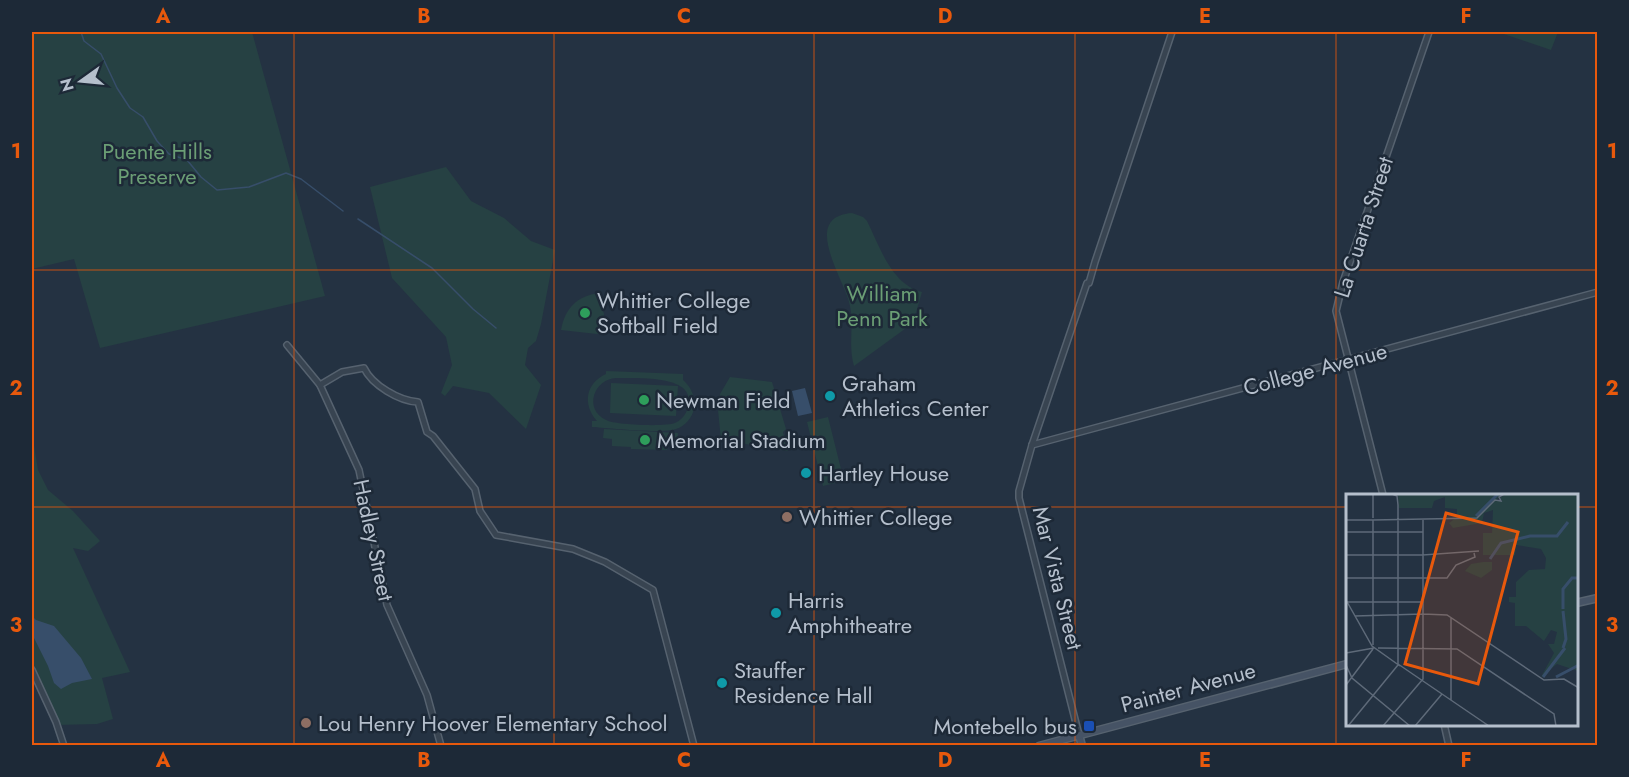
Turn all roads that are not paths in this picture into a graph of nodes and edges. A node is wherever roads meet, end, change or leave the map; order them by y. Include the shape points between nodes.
1 (1172, 32) edge
2 (1429, 32) edge
3 (1598, 292) edge
4 (287, 345) dead end
5 (1348, 361) junction
6 (320, 385) junction
7 (1032, 446) junction
8 (1383, 494) edge
9 (1598, 598) edge
10 (1578, 603) edge
11 (1346, 664) edge
12 (32, 670) edge
13 (1444, 726) edge
14 (1079, 735) junction
15 (64, 746) edge
16 (441, 746) edge
17 (694, 746) edge
18 (1039, 746) edge
19 (1082, 746) edge
20 (1449, 746) edge

1 - 7 street, Mar Vista Street
2 - 5 street, La Cuarta Street via 1337,300 1337,320
3 - 5 street, College Avenue
4 - 6 street, Hadley Street
5 - 7 street, College Avenue
5 - 8 street, La Cuarta Street
6 - 16 street, Hadley Street via 359,470 385,598 427,695
6 - 17 street via 342,372 364,368 373,381 401,398 418,402 427,432 475,489 480,510 496,535 573,549 653,590
7 - 14 street, Mar Vista Street via 1019,498
9 - 10 main road
11 - 14 main road, Painter Avenue
12 - 15 street
13 - 20 street
14 - 18 main road, Painter Avenue
14 - 19 main road, Mar Vista Street

